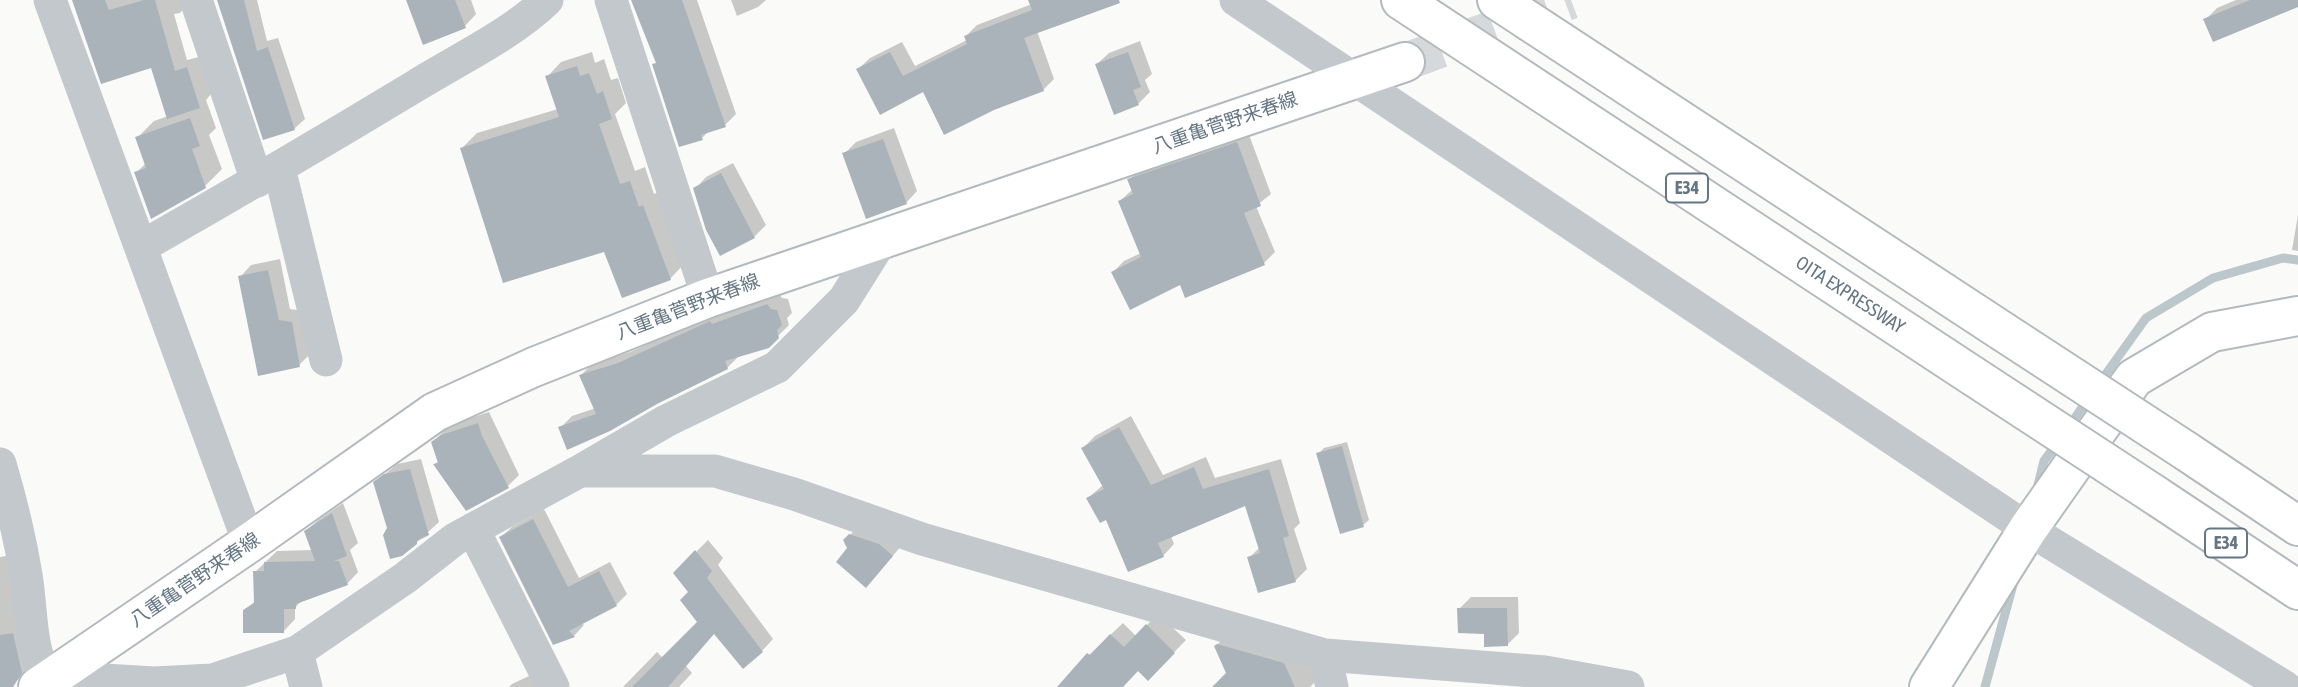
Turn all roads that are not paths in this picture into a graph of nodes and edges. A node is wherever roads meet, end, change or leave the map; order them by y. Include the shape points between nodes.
1 (51, 0) edge
2 (195, 0) edge
3 (547, 0) edge
4 (611, 0) edge
5 (1236, 0) edge
6 (1401, 0) edge
7 (1497, 0) edge
8 (1405, 62) tunnel mouth
9 (1355, 79) junction
10 (268, 174) junction
11 (883, 238) junction
12 (141, 247) junction
13 (708, 298) junction
14 (2298, 316) edge
15 (326, 360) dead end
16 (0, 464) edge
17 (580, 471) junction
18 (2298, 526) edge
19 (473, 529) junction
20 (2028, 529) junction
21 (249, 543) junction
22 (2298, 590) edge
23 (297, 652) junction
24 (1325, 655) junction
25 (44, 685) edge
26 (306, 687) edge
27 (553, 687) edge
28 (1332, 687) edge
29 (1628, 687) edge
30 (1929, 687) edge
31 (2286, 687) edge

1 - 12 street
2 - 10 street
3 - 10 street via 492,40
4 - 13 street
5 - 9 street
6 - 22 main road, OITA EXPRESSWAY / E34, bridge
7 - 18 main road, bridge
8 - 9 main road, 八重亀菅野来春線
9 - 11 main road, 八重亀菅野来春線
9 - 20 street
10 - 12 street
10 - 15 street
11 - 13 main road, 八重亀菅野来春線
11 - 17 street via 844,300 777,367 666,421
12 - 21 street
13 - 21 main road, 八重亀菅野来春線 via 534,366 435,412
14 - 20 main road via 2212,332 2134,378
16 - 25 street via 26,576
17 - 19 street
17 - 24 street via 715,471 922,539
19 - 23 street
19 - 27 street
20 - 30 main road
20 - 31 street
21 - 25 main road, 八重亀菅野来春線
23 - 25 street via 213,680 88,679
23 - 26 street
24 - 28 street
24 - 29 street via 1545,673

